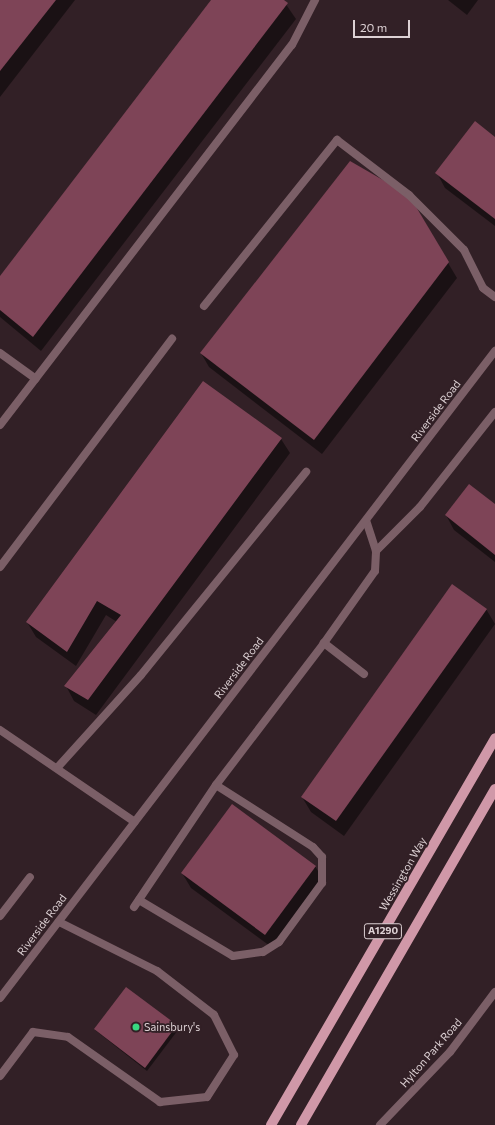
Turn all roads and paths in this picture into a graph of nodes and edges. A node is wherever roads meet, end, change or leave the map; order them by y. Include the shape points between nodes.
1 (314, 0) edge
2 (495, 296) edge
3 (204, 306) dead end
4 (172, 339) dead end
5 (495, 351) edge
6 (0, 353) edge
7 (36, 379) junction
8 (495, 412) edge
9 (0, 425) edge
10 (306, 472) dead end
11 (366, 521) junction
12 (376, 551) junction
13 (0, 567) edge
14 (324, 643) junction
15 (364, 674) dead end
16 (0, 730) edge
17 (495, 738) edge
18 (57, 768) junction
19 (216, 785) junction
20 (495, 789) edge
21 (136, 822) junction
22 (30, 877) dead end
23 (3, 906) edge
24 (0, 916) edge
25 (59, 922) junction
26 (495, 992) edge
27 (0, 998) edge
28 (0, 1076) edge
29 (271, 1125) edge
30 (301, 1125) edge
31 (380, 1125) edge

1 - 7 street via 292,46
2 - 3 street via 482,288 464,250 409,195 337,140
4 - 13 street
5 - 11 street, Riverside Road
6 - 7 street
7 - 9 street
8 - 12 street via 420,507
10 - 18 street via 141,675
11 - 12 street
11 - 21 street, Riverside Road
12 - 14 street via 375,571
14 - 15 street
14 - 19 street
16 - 18 street
17 - 29 main road, Wessington Way / A1290
18 - 21 street
19 - 19 street via 137,904 233,956 264,952 279,942 322,883 322,857 313,847
20 - 30 main road, A1290
21 - 25 street, Riverside Road
22 - 23 street
23 - 24 street
25 - 27 street, Riverside Road
25 - 28 street via 163,976 214,1015 234,1055 207,1097 160,1102 68,1037 33,1032
26 - 31 street, Hylton Park Road via 450,1052

